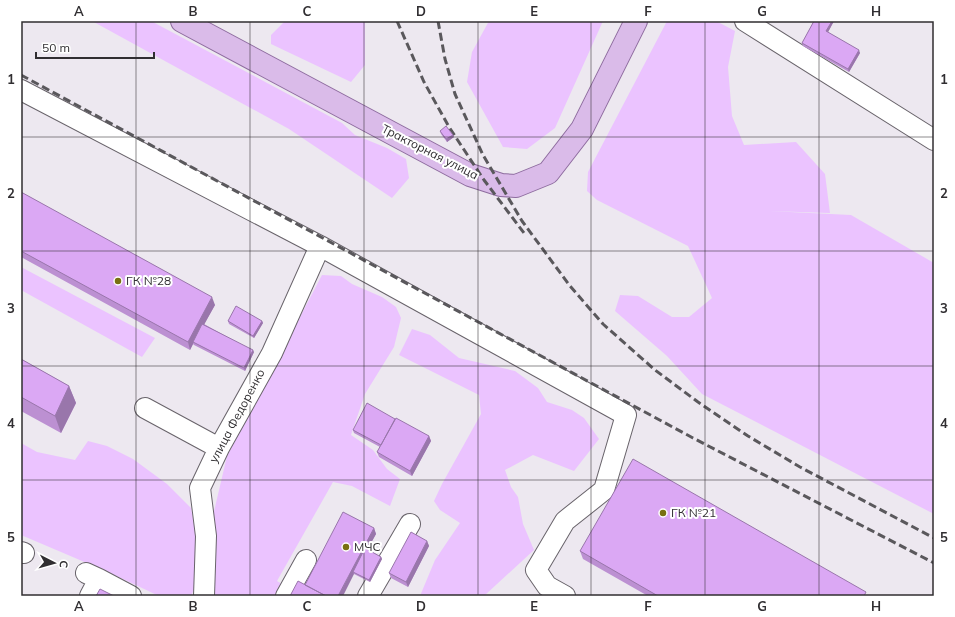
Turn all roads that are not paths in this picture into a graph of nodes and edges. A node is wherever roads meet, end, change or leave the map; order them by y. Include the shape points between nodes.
1 (636, 21) edge
2 (746, 21) edge
3 (194, 24) edge
4 (21, 90) edge
5 (934, 140) edge
6 (320, 246) junction
7 (145, 408) dead end
8 (219, 448) junction
9 (410, 524) dead end
10 (306, 560) dead end
11 (90, 596) edge
12 (131, 596) edge
13 (204, 596) edge
14 (286, 596) edge
15 (368, 596) edge
16 (566, 596) edge

1 - 3 main road, Тракторная улица via 582,129 548,173 516,186 501,185 470,175
2 - 5 street
4 - 6 street
6 - 8 street, улица Федоренко via 272,353
6 - 16 street via 626,415 604,490 565,521 536,570 547,586
7 - 8 street
8 - 13 street, улица Федоренко via 200,488 206,536
9 - 15 street
10 - 14 street
11 - 12 street via 92,576

